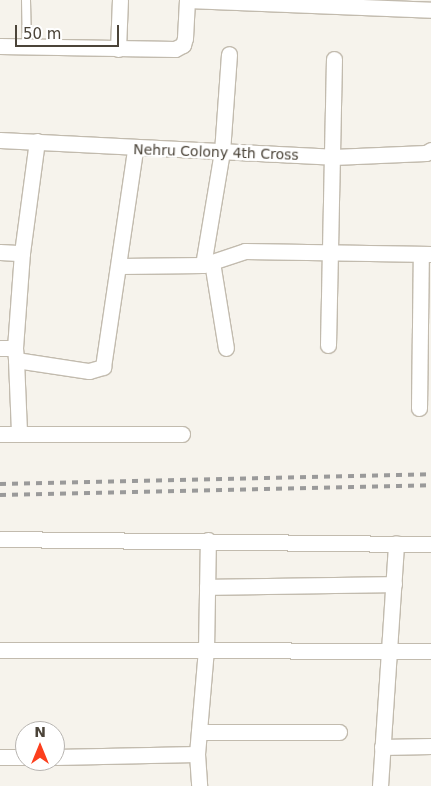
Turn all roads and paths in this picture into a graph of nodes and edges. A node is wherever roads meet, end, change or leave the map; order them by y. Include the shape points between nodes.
1 (26, 0) edge
2 (120, 0) edge
3 (431, 10) edge
4 (0, 46) edge
5 (26, 47) junction
6 (118, 49) junction
7 (229, 54) dead end
8 (334, 59) dead end
9 (0, 140) edge
10 (37, 141) junction
11 (135, 149) junction
12 (431, 150) edge
13 (222, 152) junction
14 (333, 157) junction
15 (0, 252) edge
16 (332, 252) junction
17 (22, 253) junction
18 (426, 254) edge
19 (208, 264) junction
20 (120, 266) junction
21 (328, 345) dead end
22 (0, 348) edge
23 (226, 348) dead end
24 (16, 354) junction
25 (419, 408) dead end
26 (19, 433) junction
27 (0, 434) edge
28 (182, 434) dead end
29 (0, 539) edge
30 (208, 540) junction
31 (396, 544) junction
32 (431, 544) edge
33 (394, 584) junction
34 (207, 587) junction
35 (0, 650) edge
36 (206, 650) junction
37 (431, 651) edge
38 (390, 652) junction
39 (199, 732) junction
40 (339, 732) dead end
41 (382, 746) junction
42 (431, 746) edge
43 (197, 754) junction
44 (0, 757) edge
45 (15, 757) edge
46 (65, 757) edge
47 (200, 786) edge
48 (380, 786) edge

1 - 5 lane
2 - 6 street
3 - 6 street via 187,0 183,45 166,50
4 - 5 street
5 - 6 street
7 - 13 street
8 - 14 street
9 - 10 street, Nehru Colony 4th Cross
10 - 11 street, Nehru Colony 4th Cross
10 - 17 street
11 - 13 street, Nehru Colony 4th Cross
11 - 20 street
12 - 14 street, Nehru Colony 4th Cross via 426,153
13 - 14 street, Nehru Colony 4th Cross
13 - 19 street
14 - 16 street
15 - 17 street
16 - 18 street
16 - 19 street via 245,251
16 - 21 street
17 - 24 street
18 - 25 street
19 - 20 street
19 - 23 street
20 - 24 street via 106,361 96,371
22 - 24 street
24 - 26 street
26 - 27 street
26 - 28 street
29 - 30 street
30 - 31 street
30 - 34 street
31 - 32 street
31 - 33 street
33 - 34 street
33 - 38 street
34 - 36 street
35 - 36 street
36 - 38 street
36 - 39 street
37 - 38 street
38 - 41 street
39 - 40 street
39 - 43 street
41 - 42 street
41 - 48 street
43 - 46 street
43 - 47 street
44 - 45 street

